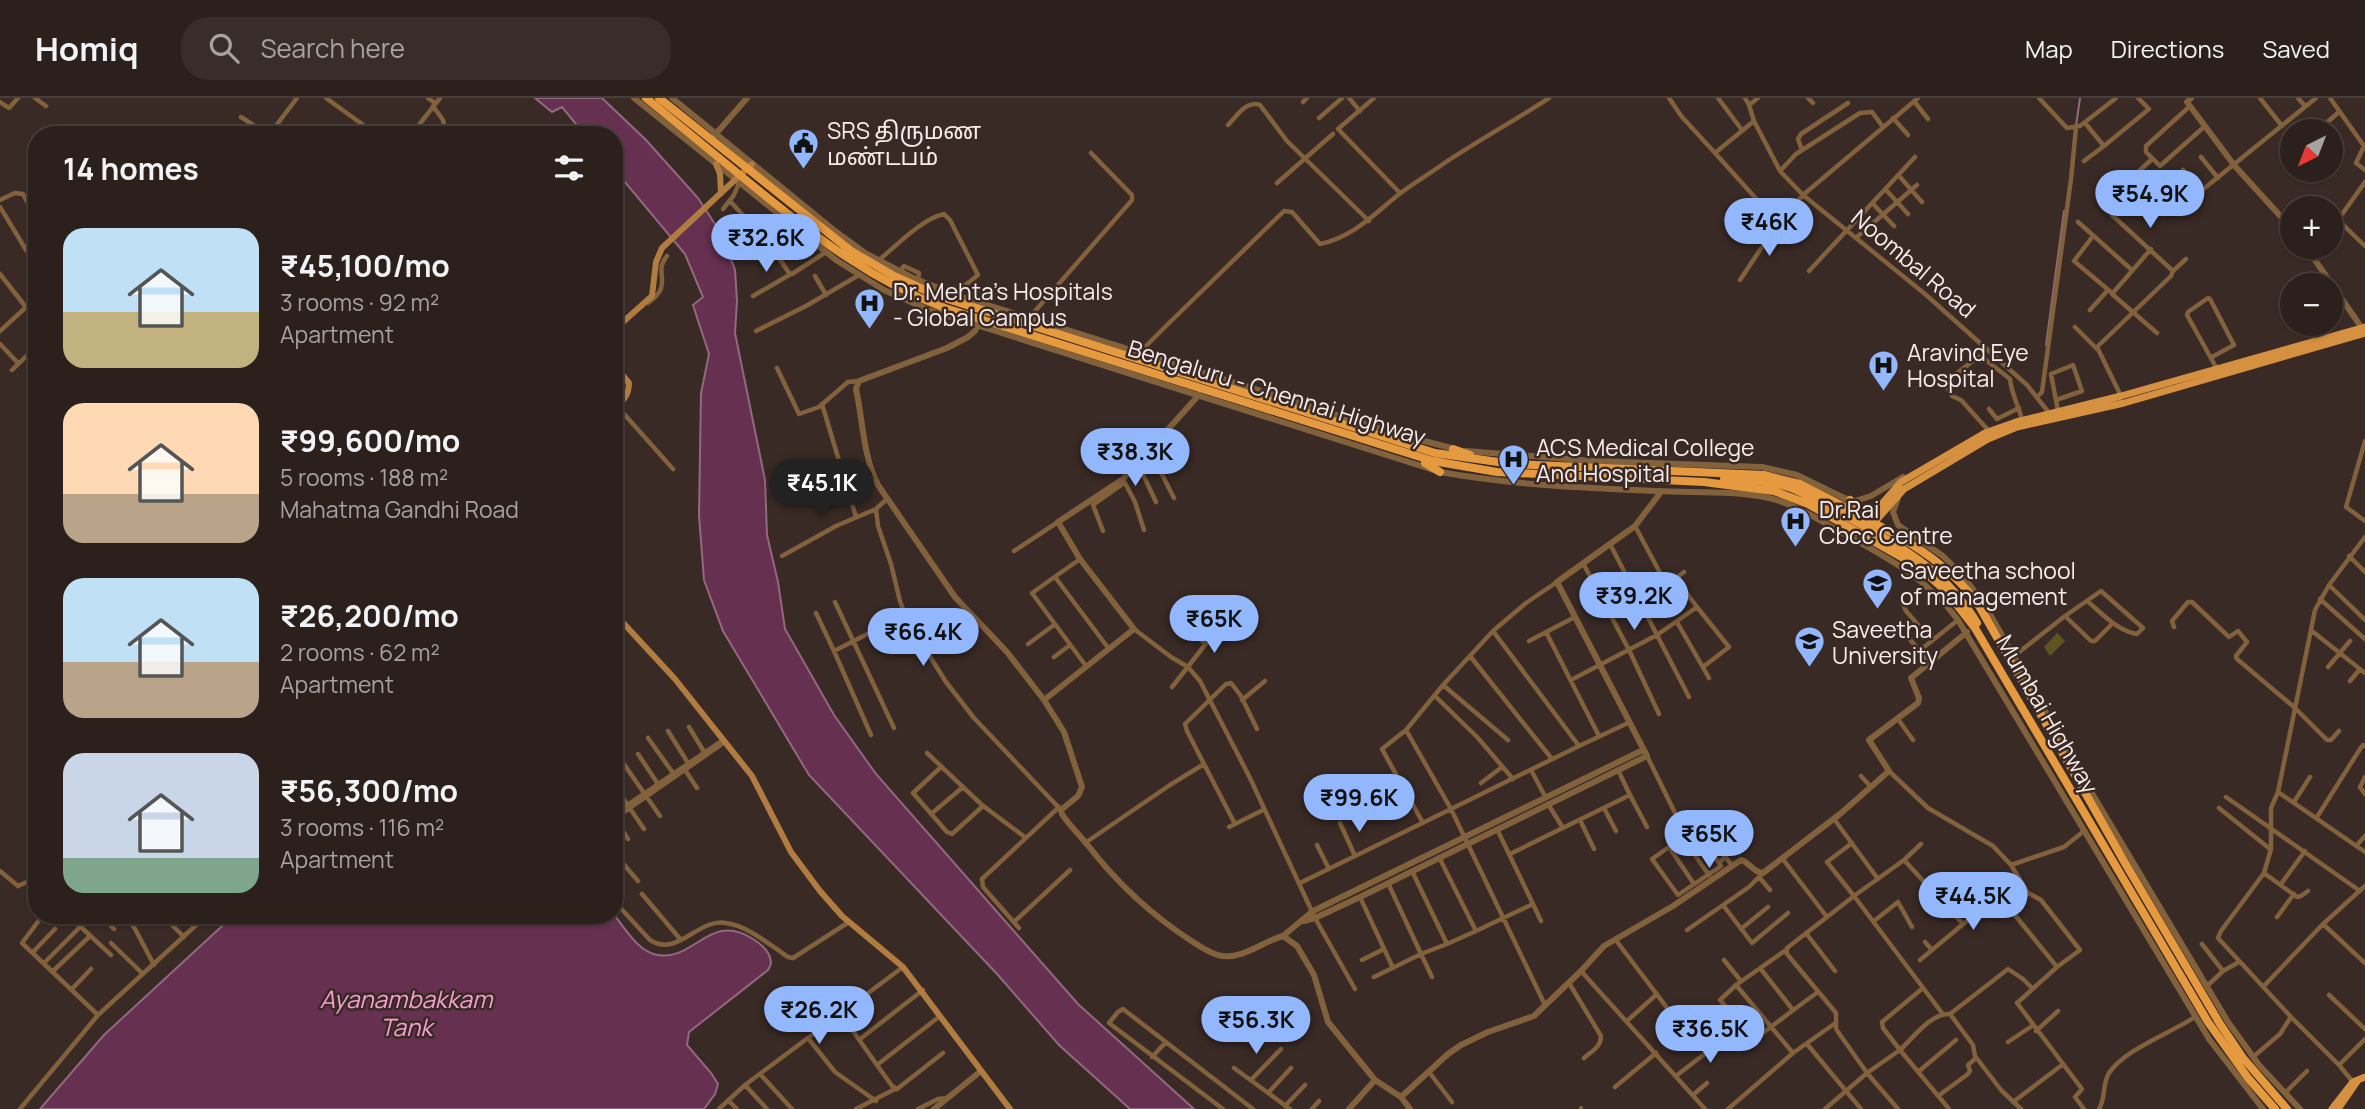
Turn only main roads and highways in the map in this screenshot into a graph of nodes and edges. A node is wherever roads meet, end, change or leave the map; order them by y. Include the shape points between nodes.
1 (646, 98) edge
2 (659, 98) edge
3 (716, 164) road end
4 (743, 174) junction
5 (719, 195) junction
6 (982, 315) junction
7 (623, 322) edge
8 (2364, 329) edge
9 (623, 376) edge
10 (623, 399) edge
11 (2054, 415) junction
12 (1375, 444) junction
13 (1453, 449) road end
14 (1517, 456) road end
15 (1492, 462) junction
16 (1507, 463) junction
17 (1468, 464) junction
18 (1440, 472) road end
19 (1677, 481) junction
20 (1847, 508) junction
21 (1866, 527) junction
22 (623, 624) edge
23 (2003, 676) junction
24 (2358, 1081) edge
25 (1010, 1109) edge
26 (2275, 1109) edge
27 (2287, 1109) edge
28 (2332, 1109) edge
29 (2339, 1109) edge

1 - 4 highway, Bengaluru - Chennai Highway
2 - 4 highway, Bengaluru - Chennai Highway via 713,137
3 - 5 main road
4 - 5 main road
4 - 6 highway, Bengaluru - Chennai Highway via 865,260
5 - 7 main road via 667,243 657,257 652,294
6 - 12 highway, Bengaluru - Chennai Highway
6 - 17 highway, Bengaluru - Chennai Highway via 1027,321
8 - 11 main road
8 - 11 main road via 2137,399
9 - 10 main road via 629,383
11 - 21 main road via 1988,439 1908,486
11 - 21 main road via 1989,432 1918,471 1891,491
12 - 17 highway, Bengaluru - Chennai Highway via 1433,461
12 - 18 highway
13 - 15 highway
14 - 16 highway
15 - 16 highway
15 - 17 highway
16 - 20 highway via 1764,475 1800,484
17 - 19 highway, Mumbai Highway via 1497,472
19 - 20 highway via 1737,479 1777,484
19 - 23 highway, Mumbai Highway via 1744,485 1783,494 1899,555 1927,574 1957,604
20 - 21 highway
20 - 27 highway, Mumbai Highway, bridge via 1937,560 1978,604 2231,1041
21 - 23 highway via 1917,557 1954,591 1978,624
22 - 25 main road via 675,679 752,776 792,852 820,891 903,967
23 - 26 highway, Mumbai Highway via 2134,904 2219,1040
24 - 28 main road
24 - 29 main road

